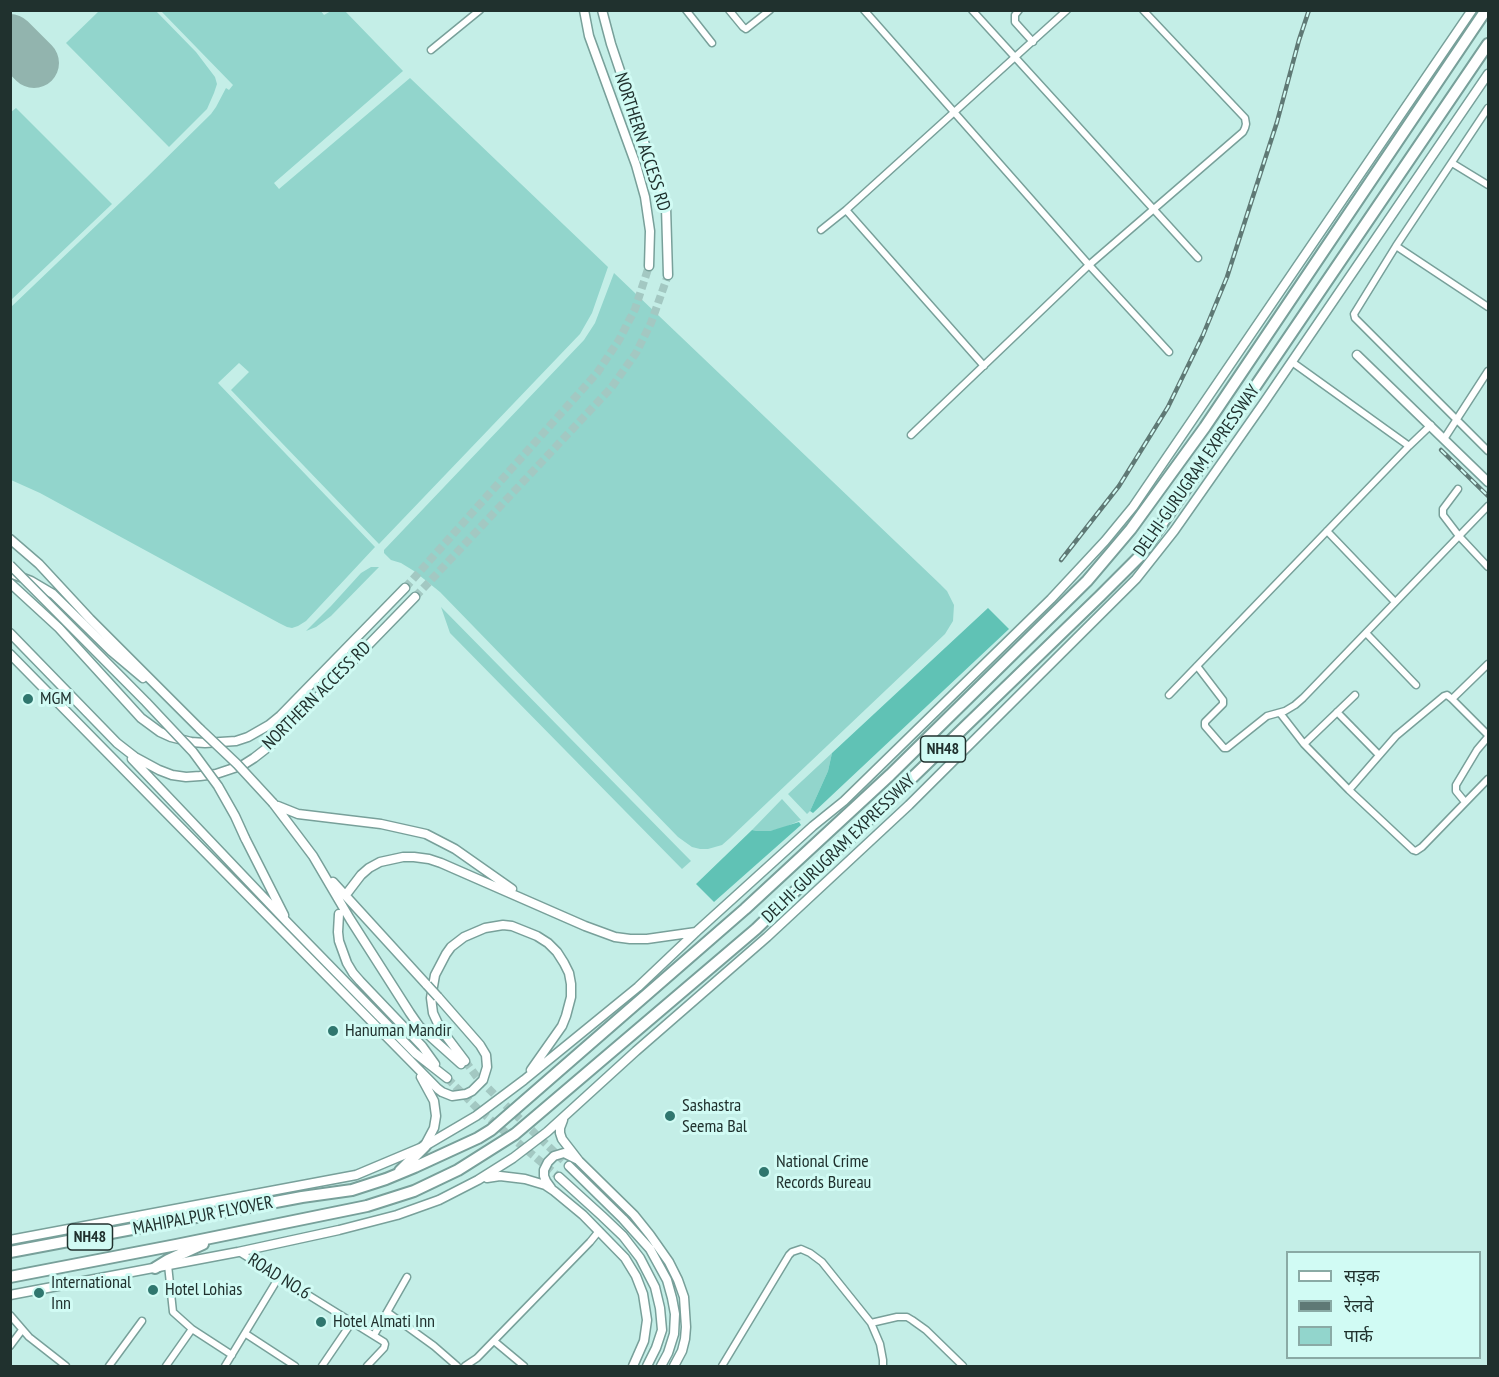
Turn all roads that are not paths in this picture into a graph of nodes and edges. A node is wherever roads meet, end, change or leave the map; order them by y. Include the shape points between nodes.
1 (480, 10) edge
2 (584, 10) edge
3 (602, 10) edge
4 (686, 10) edge
5 (729, 10) edge
6 (770, 10) edge
7 (864, 10) edge
8 (972, 10) edge
9 (1019, 10) edge
10 (1067, 10) edge
11 (1143, 10) edge
12 (1472, 10) edge
13 (1486, 10) edge
14 (1033, 42) junction
15 (712, 43) dead end
16 (1488, 44) edge
17 (431, 50) dead end
18 (1015, 58) junction
19 (1488, 74) edge
20 (1488, 108) edge
21 (954, 113) junction
22 (1452, 163) junction
23 (1488, 184) edge
24 (1153, 209) junction
25 (846, 210) junction
26 (820, 230) dead end
27 (1396, 246) junction
28 (1198, 258) dead end
29 (1089, 265) junction
30 (649, 266) tunnel mouth
31 (668, 275) tunnel mouth
32 (1488, 307) edge
33 (1169, 352) dead end
34 (1358, 354) dead end
35 (1292, 362) junction
36 (984, 366) junction
37 (1488, 370) edge
38 (1456, 418) junction
39 (1431, 425) junction
40 (911, 435) dead end
41 (1444, 438) junction
42 (1409, 446) junction
43 (1488, 451) edge
44 (1488, 482) edge
45 (1458, 489) dead end
46 (1488, 506) edge
47 (1327, 531) junction
48 (1459, 536) junction
49 (10, 539) edge
50 (10, 565) edge
51 (1488, 567) edge
52 (10, 573) edge
53 (10, 583) edge
54 (405, 588) tunnel mouth
55 (415, 597) tunnel mouth
56 (1395, 602) junction
57 (10, 633) edge
58 (1366, 633) junction
59 (10, 654) edge
60 (1488, 664) edge
61 (1197, 666) junction
62 (1416, 685) dead end
63 (160, 690) junction
64 (1169, 695) dead end
65 (1355, 695) dead end
66 (1452, 699) junction
67 (1337, 712) junction
68 (1280, 713) junction
69 (1488, 736) edge
70 (117, 743) junction
71 (1304, 744) junction
72 (1379, 755) junction
73 (1488, 778) edge
74 (1349, 790) junction
75 (1466, 802) junction
76 (273, 803) junction
77 (321, 868) junction
78 (348, 892) dead end
79 (339, 914) dead end
80 (559, 915) junction
81 (288, 923) junction
82 (696, 932) junction
83 (408, 1059) junction
84 (524, 1080) junction
85 (564, 1118) junction
86 (425, 1146) junction
87 (579, 1161) junction
88 (569, 1166) tunnel mouth
89 (395, 1175) junction
90 (559, 1177) tunnel mouth
91 (478, 1180) junction
92 (554, 1191) junction
93 (599, 1231) junction
94 (217, 1237) junction
95 (10, 1240) edge
96 (10, 1252) edge
97 (238, 1252) junction
98 (168, 1265) junction
99 (155, 1268) junction
100 (10, 1277) edge
101 (279, 1277) junction
102 (407, 1277) dead end
103 (10, 1294) edge
104 (387, 1312) junction
105 (10, 1315) edge
106 (142, 1321) dead end
107 (352, 1322) junction
108 (871, 1323) junction
109 (192, 1329) junction
110 (22, 1330) junction
111 (246, 1334) junction
112 (374, 1335) junction
113 (494, 1341) junction
114 (10, 1346) edge
115 (232, 1355) junction
116 (57, 1364) edge
117 (66, 1366) edge
118 (110, 1366) edge
119 (166, 1366) edge
120 (225, 1366) edge
121 (295, 1366) edge
122 (322, 1366) edge
123 (367, 1366) edge
124 (458, 1366) edge
125 (465, 1366) edge
126 (524, 1366) edge
127 (633, 1366) edge
128 (647, 1366) edge
129 (662, 1366) edge
130 (674, 1366) edge
131 (722, 1366) edge
132 (883, 1366) edge
133 (963, 1366) edge

1 - 17 street
2 - 30 main road, NORTHERN ACCESS RD via 589,36 645,197 650,231
3 - 31 main road, NORTHERN ACCESS RD via 666,207
4 - 15 street
5 - 6 street via 746,28
7 - 21 street
8 - 18 street
9 - 14 street via 1015,22
10 - 14 street
11 - 24 street via 1246,121 1243,132
12 - 82 main road via 1133,507 1105,541 844,801
13 - 89 highway, DELHI-GURUGRAM EXPRESSWAY / NH48 via 1205,427 1131,529 1087,580 890,775 745,909 491,1130
14 - 18 street
16 - 94 highway, DELHI-GURUGRAM EXPRESSWAY / NH48 via 1140,556 756,929 515,1134 459,1170 414,1191 367,1206
18 - 21 street
18 - 24 street
19 - 35 main road
20 - 22 street
21 - 25 street
21 - 29 street
22 - 23 street
22 - 27 street
24 - 28 street
24 - 29 street
25 - 26 street
25 - 36 street
27 - 32 street
27 - 38 street via 1355,311 1355,318
29 - 33 street
29 - 36 street
34 - 39 main road
35 - 42 street
35 - 85 main road via 1137,579 909,805
36 - 40 street
37 - 38 street
38 - 41 street
38 - 43 street
39 - 41 main road
39 - 42 street
41 - 44 main road
42 - 47 street
45 - 48 street via 1442,513
46 - 48 street
47 - 56 street
47 - 61 street
48 - 51 street
48 - 56 street
49 - 63 main road
50 - 81 main road, bridge via 146,702 207,771 235,816
52 - 63 main road via 53,594 111,651
53 - 54 main road, NORTHERN ACCESS RD via 59,628 141,718 171,737 205,743 236,741 269,725
55 - 70 main road, NORTHERN ACCESS RD via 289,728 243,765 216,774 172,775 147,764
56 - 58 street
57 - 70 main road, NORTHERN ACCESS RD
58 - 62 street
58 - 68 street via 1303,698
59 - 83 main road
60 - 66 street
61 - 64 street
61 - 68 street via 1223,699 1223,704 1204,724 1224,748 1267,716
63 - 76 main road, bridge
65 - 67 street
66 - 69 street
66 - 72 street via 1442,697
67 - 71 street
67 - 72 street
68 - 71 street
69 - 75 street via 1456,785
70 - 81 main road
71 - 74 street
72 - 74 street
73 - 75 street
74 - 75 street via 1416,851
76 - 77 main road
76 - 80 main road via 298,814 390,826 433,837
77 - 83 main road, bridge via 484,1050 486,1074 466,1094 452,1096 438,1089
77 - 84 main road via 410,1013 463,1063 433,1013 431,998 437,969 451,947 473,932 512,926 548,943 557,952 569,973 572,997 562,1026
78 - 80 main road via 361,875 380,862 414,857 441,863
79 - 81 main road via 339,941 346,963 444,1075 415,1053
80 - 82 main road via 630,939
82 - 84 main road via 638,987
83 - 86 main road via 431,1093 436,1109 434,1128
84 - 86 main road via 476,1116
85 - 87 main road via 560,1124 562,1139
85 - 91 main road
86 - 89 highway
86 - 95 main road via 356,1175
87 - 92 main road via 564,1153 548,1162 544,1176
87 - 130 main road via 650,1235 678,1280 684,1297 686,1327 682,1351
88 - 129 main road via 650,1249 667,1280 675,1314 674,1334
89 - 96 highway, MAHIPALPUR FLYOVER / NH48 via 352,1190
90 - 128 main road via 623,1236 655,1287 662,1330
91 - 92 main road via 517,1178
91 - 97 main road via 397,1215
92 - 93 main road
93 - 113 street
93 - 127 main road via 625,1258 643,1294 647,1331
94 - 99 highway
94 - 100 highway, MAHIPALPUR FLYOVER / NH48
97 - 98 main road
97 - 101 street, ROAD NO.6
98 - 99 main road
98 - 109 street via 173,1312
99 - 103 main road
101 - 107 street, ROAD NO.6
101 - 111 street
102 - 104 street
104 - 112 street
104 - 124 street
105 - 110 street
106 - 118 street
107 - 112 street, ROAD NO.6
107 - 122 street
108 - 131 street via 822,1262 806,1250 796,1250 789,1255
108 - 132 street via 880,1344
108 - 133 street via 907,1317
109 - 115 street
109 - 119 street
110 - 114 street
110 - 116 street
111 - 115 street
111 - 121 street
112 - 123 street via 385,1346
113 - 125 street
113 - 126 street
115 - 120 street
116 - 117 street

